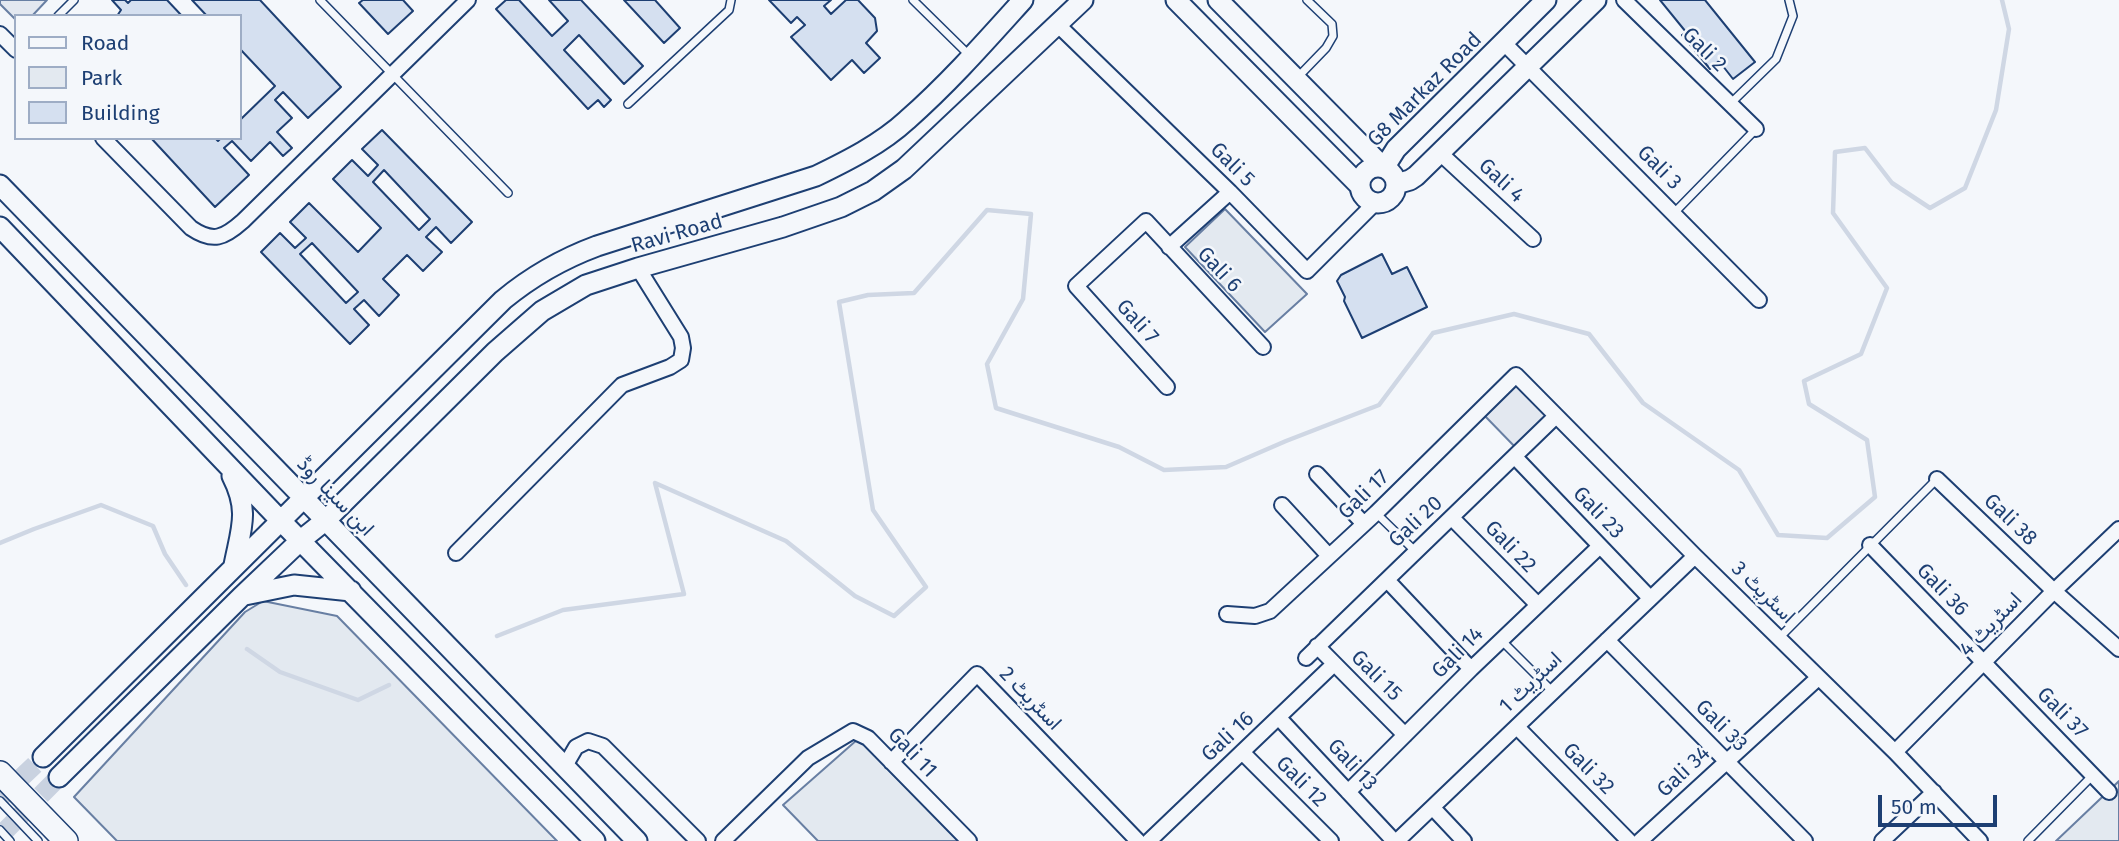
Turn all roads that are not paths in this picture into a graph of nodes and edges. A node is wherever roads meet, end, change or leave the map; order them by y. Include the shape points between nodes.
1 (74, 0) edge
2 (320, 0) edge
3 (468, 0) edge
4 (731, 0) edge
5 (913, 0) edge
6 (1023, 0) edge
7 (1083, 0) edge
8 (1176, 0) edge
9 (1218, 0) edge
10 (1307, 0) edge
11 (1546, 0) edge
12 (1596, 0) edge
13 (1624, 0) edge
14 (1789, 0) edge
15 (60, 14) edge
16 (1057, 24) junction
17 (0, 34) edge
18 (1504, 43) junction
19 (14, 48) edge
20 (971, 57) junction
21 (1528, 68) junction
22 (392, 73) junction
23 (1296, 79) junction
24 (628, 104) dead end
25 (1730, 105) junction
26 (1756, 129) joint
27 (105, 140) edge
28 (1440, 153) junction
29 (1384, 168) junction
30 (1396, 184) junction
31 (0, 185) edge
32 (1360, 186) junction
33 (1230, 192) junction
34 (508, 193) dead end
35 (1375, 203) junction
36 (1674, 213) junction
37 (0, 227) edge
38 (1533, 239) dead end
39 (1169, 247) junction
40 (638, 268) junction
41 (1076, 286) joint
42 (1759, 300) dead end
43 (1263, 346) dead end
44 (1516, 375) joint
45 (1167, 387) dead end
46 (1555, 417) junction
47 (1515, 457) junction
48 (224, 462) junction
49 (1317, 474) dead end
50 (1937, 479) joint
51 (304, 499) junction
52 (1282, 505) dead end
53 (1376, 513) junction
54 (1452, 518) junction
55 (280, 520) junction
56 (326, 520) junction
57 (1364, 524) junction
58 (2119, 528) edge
59 (301, 540) junction
60 (1870, 545) junction
61 (1600, 546) junction
62 (1415, 551) junction
63 (456, 553) dead end
64 (1329, 556) junction
65 (1695, 556) junction
66 (234, 566) junction
67 (1387, 580) junction
68 (351, 591) junction
69 (2054, 591) junction
70 (242, 596) junction
71 (1650, 598) junction
72 (1538, 605) junction
73 (1227, 614) dead end
74 (1779, 638) junction
75 (1501, 640) junction
76 (1607, 640) junction
77 (1317, 646) junction
78 (2119, 649) edge
79 (1306, 658) dead end
80 (1334, 664) junction
81 (1983, 664) junction
82 (1471, 669) junction
83 (1818, 678) junction
84 (1552, 691) junction
85 (1279, 718) junction
86 (1517, 727) junction
87 (1405, 736) junction
88 (1242, 752) junction
89 (1895, 752) junction
90 (43, 757) tunnel mouth
91 (1727, 761) junction
92 (891, 762) junction
93 (565, 766) junction
94 (0, 773) edge
95 (2094, 775) junction
96 (59, 777) tunnel mouth
97 (2114, 788) edge
98 (1348, 792) junction
99 (1934, 792) junction
100 (0, 801) edge
101 (1433, 808) junction
102 (0, 831) edge
103 (10, 841) edge
104 (38, 841) edge
105 (66, 841) edge
106 (595, 841) edge
107 (637, 841) edge
108 (698, 841) edge
109 (723, 841) edge
110 (969, 841) edge
111 (1138, 841) edge
112 (1149, 841) edge
113 (1331, 841) edge
114 (1396, 841) edge
115 (1464, 841) edge
116 (1629, 841) edge
117 (1640, 841) edge
118 (1805, 841) edge
119 (1882, 841) edge
120 (1980, 841) edge
121 (2028, 841) edge

1 - 15 lane
2 - 22 lane
3 - 22 street
4 - 24 lane via 729,10
5 - 20 lane
6 - 20 street, Ravi Road
7 - 16 street, Ravi Road
8 - 32 street
9 - 23 street, G8 Markaz Road
10 - 23 lane via 1332,24 1334,36
11 - 18 street, G8 Markaz Road
12 - 21 street
13 - 25 street, Gali 2
14 - 25 lane via 1793,16 1776,59
16 - 33 street, Gali 5
16 - 40 street, Ravi Road via 904,169 873,191 783,227
17 - 19 street
18 - 21 street, Gali 3
18 - 29 street, G8 Markaz Road via 1396,149
20 - 51 street, Ravi Road via 906,121 845,162 816,176 597,246 524,282
21 - 28 street
21 - 36 street, Gali 3
22 - 27 street via 243,221 220,237 204,236 191,228
22 - 34 lane
23 - 29 street, G8 Markaz Road
25 - 26 street, Gali 2
26 - 36 lane
28 - 30 street via 1410,180
28 - 38 street, Gali 4
29 - 30 street via 1393,174
29 - 32 street via 1367,171
30 - 35 street via 1392,197
31 - 51 street, ابن سینا روڈ
32 - 35 street via 1364,197
33 - 35 street, Gali 5 via 1307,271
33 - 39 street
36 - 42 street, Gali 3
37 - 48 street
39 - 41 street, Gali 6 via 1146,221
39 - 43 street, Gali 6
40 - 56 street, Ravi Road via 586,285 542,311
40 - 63 street via 681,337 681,360 622,385
41 - 45 street, Gali 7
44 - 46 street, اسٹریٹ 3
44 - 53 street, Gali 17
46 - 47 street, Gali 20
46 - 65 street, اسٹریٹ 3
47 - 54 street, Gali 20
47 - 61 street, Gali 23
48 - 55 street
48 - 66 street via 241,494 244,524
49 - 57 street
50 - 60 lane
50 - 69 street, Gali 38
51 - 55 street, Ravi Road
51 - 56 street, ابن سینا روڈ
52 - 64 street
53 - 57 street, Gali 17
53 - 62 lane
54 - 62 street, Gali 20
54 - 72 street, Gali 22
55 - 59 street
55 - 66 street, Ravi Road
56 - 59 street, Ravi Road
56 - 93 street, ابن سینا روڈ
57 - 64 street, Gali 17
58 - 69 street, اسٹریٹ 4
59 - 68 street
59 - 70 street, Ravi Road
60 - 74 lane
60 - 81 street, Gali 36
61 - 71 street, Gali 23
61 - 72 street, Gali 14
62 - 67 street, Gali 20
64 - 73 street, Gali 17 via 1270,611 1255,616
65 - 71 street, اسٹریٹ 1
65 - 74 street, اسٹریٹ 3
66 - 90 street, Ravi Road
67 - 77 street, Gali 20
67 - 82 street
68 - 70 street via 294,585
68 - 106 street
69 - 78 street, Gali 38
69 - 81 street, اسٹریٹ 4
70 - 96 street, Ravi Road
71 - 76 street, اسٹریٹ 1
72 - 75 street, Gali 14
74 - 83 street, اسٹریٹ 3
75 - 82 street, Gali 14
75 - 84 lane
76 - 84 street, اسٹریٹ 1
76 - 91 street, Gali 33
77 - 79 street, Gali 20
77 - 80 street, Gali 15
80 - 85 street, Gali 16
80 - 87 street, Gali 15
81 - 89 street, اسٹریٹ 4
81 - 95 street, Gali 37
82 - 87 street, Gali 14
83 - 89 street, اسٹریٹ 3
83 - 91 street, Gali 34
84 - 86 street, اسٹریٹ 1
85 - 88 street, Gali 16
85 - 98 street, Gali 13
86 - 101 street, اسٹریٹ 1
86 - 116 street, Gali 32
87 - 98 street, Gali 14
88 - 112 street, Gali 16
88 - 113 street, Gali 12
89 - 99 street, اسٹریٹ 3
91 - 117 street, Gali 34
91 - 118 street, Gali 33
92 - 109 street, Gali 11 via 868,738 853,732 808,758
92 - 110 street, Gali 11
92 - 111 street, اسٹریٹ 2 via 977,674
93 - 107 street, ابن سینا روڈ
93 - 108 street via 576,747 588,741 603,746
94 - 105 main road
95 - 97 street, Gali 37
95 - 121 lane
98 - 114 street, Gali 13
99 - 119 street
99 - 120 street, اسٹریٹ 3
100 - 104 lane
101 - 114 street, اسٹریٹ 1
101 - 115 street
102 - 103 lane

